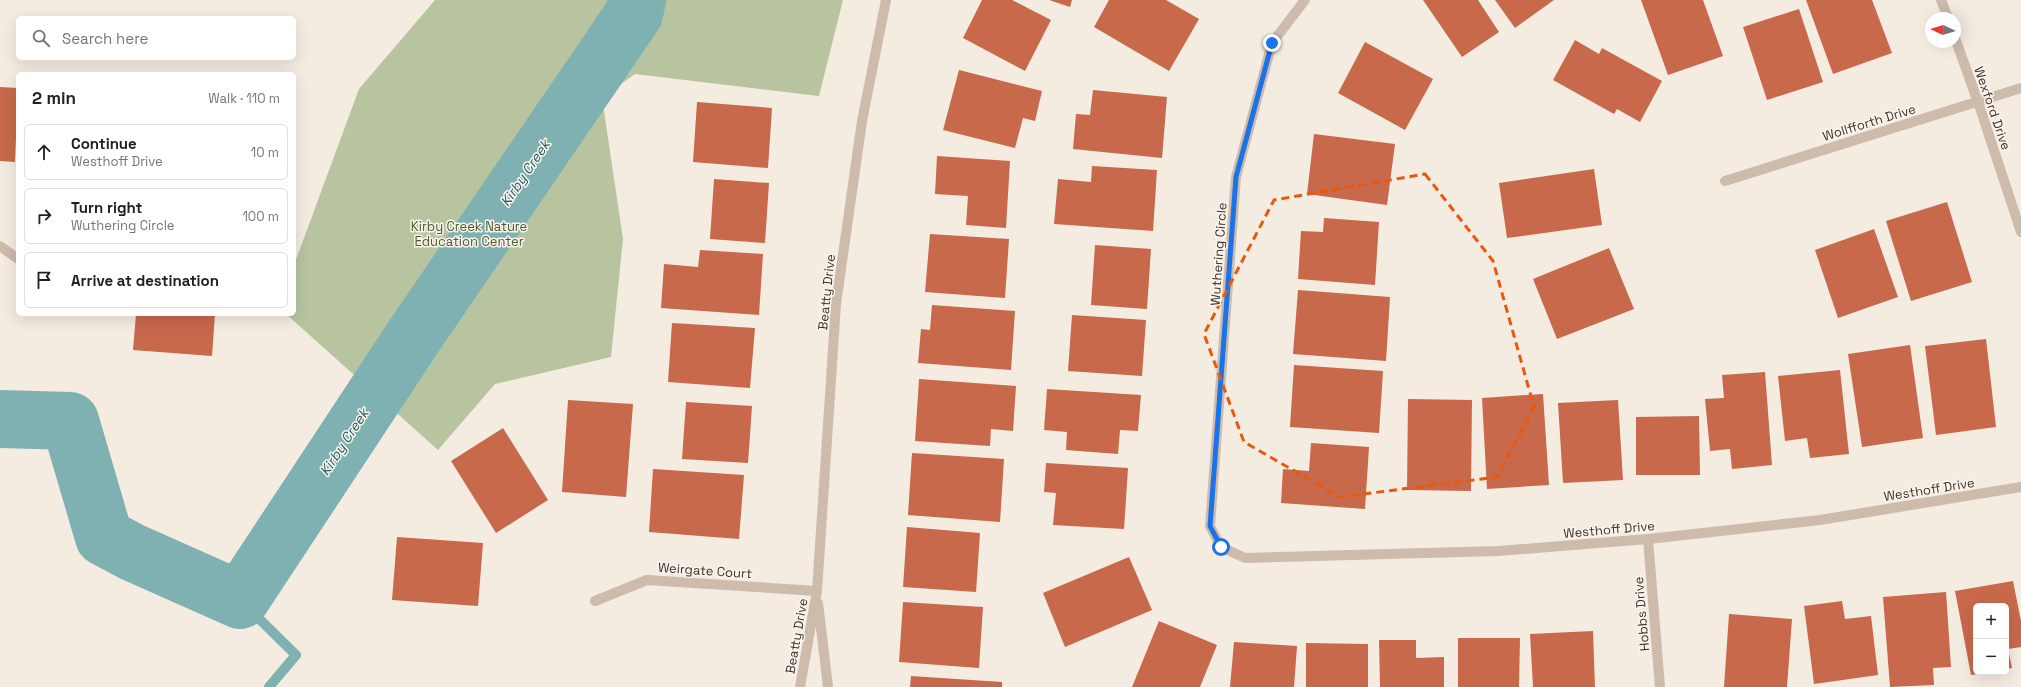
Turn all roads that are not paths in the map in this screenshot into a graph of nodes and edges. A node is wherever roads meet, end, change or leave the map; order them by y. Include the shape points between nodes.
1 (886, 0) edge
2 (1305, 0) edge
3 (1941, 0) edge
4 (1946, 12) edge
5 (1959, 48) edge
6 (2021, 88) edge
7 (1978, 102) junction
8 (1725, 181) dead end
9 (2021, 232) edge
10 (0, 246) edge
11 (16, 258) edge
12 (2021, 487) edge
13 (1210, 526) joint
14 (1648, 539) junction
15 (817, 591) junction
16 (595, 601) dead end
17 (800, 687) edge
18 (828, 687) edge
19 (1660, 687) edge

1 - 15 street, Beatty Drive via 862,121 836,304
2 - 13 street, Wuthering Circle via 1272,43 1236,177
3 - 4 street
5 - 7 street, Wexford Drive
6 - 7 street, Wollfforth Drive
7 - 8 street, Wollfforth Drive
7 - 9 street, Wexford Drive
10 - 11 street
12 - 14 street, Westhoff Drive via 1820,520
13 - 14 street, Westhoff Drive via 1221,547 1245,558 1498,551
14 - 19 street, Hobbs Drive
15 - 16 street, Weirgate Court via 647,580
15 - 17 street, Beatty Drive
15 - 18 street, Beatty Drive

